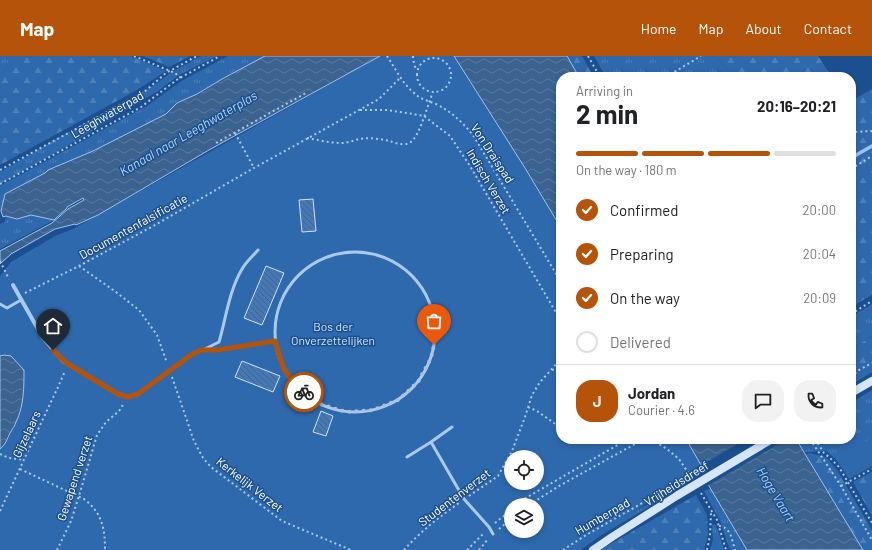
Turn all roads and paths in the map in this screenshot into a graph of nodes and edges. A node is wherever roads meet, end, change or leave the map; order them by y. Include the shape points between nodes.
1 (134, 56) edge
2 (197, 56) edge
3 (220, 56) edge
4 (387, 56) edge
5 (413, 56) edge
6 (588, 56) edge
7 (702, 56) edge
8 (170, 71) junction
9 (417, 72) junction
10 (597, 72) edge
11 (675, 72) edge
12 (401, 77) junction
13 (181, 78) junction
14 (433, 92) junction
15 (306, 93) dead end
16 (429, 102) junction
17 (359, 110) junction
18 (424, 116) junction
19 (872, 131) edge
20 (856, 132) edge
21 (235, 133) junction
22 (307, 138) junction
23 (216, 143) dead end
24 (872, 156) edge
25 (856, 166) edge
26 (254, 168) junction
27 (0, 170) edge
28 (0, 184) edge
29 (258, 250) dead end
30 (0, 261) edge
31 (79, 266) junction
32 (556, 274) edge
33 (13, 285) joint
34 (20, 298) junction
35 (872, 301) edge
36 (0, 304) edge
37 (856, 311) edge
38 (556, 312) edge
39 (275, 341) junction
40 (201, 350) junction
41 (217, 350) joint
42 (872, 363) edge
43 (68, 364) junction
44 (556, 364) edge
45 (556, 369) edge
46 (170, 370) junction
47 (551, 370) junction
48 (856, 373) edge
49 (872, 381) edge
50 (856, 390) edge
51 (128, 397) junction
52 (528, 407) junction
53 (556, 425) edge
54 (452, 427) dead end
55 (431, 442) junction
56 (619, 444) edge
57 (635, 444) edge
58 (764, 444) edge
59 (813, 444) edge
60 (818, 444) edge
61 (0, 454) edge
62 (407, 457) dead end
63 (24, 460) junction
64 (20, 469) junction
65 (872, 469) edge
66 (848, 483) junction
67 (672, 486) dead end
68 (841, 486) junction
69 (79, 496) junction
70 (526, 498) edge
71 (540, 498) edge
72 (464, 499) junction
73 (0, 511) edge
74 (711, 511) dead end
75 (872, 523) edge
76 (504, 525) edge
77 (719, 526) dead end
78 (493, 534) junction
79 (872, 540) edge
80 (57, 550) edge
81 (105, 550) edge
82 (351, 550) edge
83 (404, 550) edge
84 (478, 550) edge
85 (563, 550) edge
86 (593, 550) edge
87 (707, 550) edge
88 (735, 550) edge

1 - 8 path
2 - 8 path
3 - 13 path, Leeghwaterpad
4 - 12 path, Von Draispad
5 - 9 path
6 - 10 path
7 - 11 path
8 - 13 path
8 - 27 path via 144,92
9 - 14 path via 421,86
9 - 14 path via 418,67 426,59 437,58 447,63 451,74 448,85
12 - 16 path, Von Draispad via 414,94
12 - 17 path, Documentenfalsificatie via 379,99
13 - 28 path, Leeghwaterpad via 141,107
14 - 16 path
15 - 21 path
16 - 18 path
16 - 32 path, Von Draispad via 458,118 473,135
17 - 18 path, Indisch Verzet via 387,110
17 - 22 path, Documentenfalsificatie
18 - 22 path via 413,140 405,144 382,139 340,143
18 - 38 path, Indisch Verzet via 450,136
19 - 20 path
21 - 23 path
21 - 26 path
22 - 26 path, Documentenfalsificatie
24 - 25 path
26 - 31 path, Documentenfalsificatie
29 - 40 lane via 243,268 230,294 219,342
30 - 33 path
31 - 34 path, Documentenfalsificatie via 36,287
31 - 46 path, Kerkelijk Verzet via 139,310 157,335
33 - 34 street
34 - 36 lane via 7,308
34 - 43 street via 44,338
35 - 37 path
39 - 39 lane via 276,315 286,291 302,271 324,257 350,251 376,254 400,264 419,282 431,305 436,331 431,358 418,382 398,400 373,410 346,412 320,404 298,389 283,367
39 - 41 lane
40 - 41 street
40 - 46 street
42 - 48 path
43 - 51 street via 118,394
43 - 63 path, Gijzelaars
44 - 47 path, Studentenverzet
45 - 47 path
46 - 51 street via 138,394
46 - 82 path, Kerkelijk Verzet via 194,441 211,467 282,521
47 - 52 path, Studentenverzet via 540,382
49 - 50 main road
51 - 69 path, Gewapend verzet via 97,435
52 - 53 path via 549,418
52 - 72 path, Studentenverzet via 512,451 498,476
54 - 55 lane
55 - 62 lane
55 - 72 lane
56 - 70 path
57 - 71 path
58 - 86 main road, Vrijheidsdreef, bridge
59 - 68 path
60 - 66 path via 839,467
61 - 63 path
63 - 64 path, Gijzelaars
64 - 69 path
64 - 73 path, Gijzelaars
65 - 66 path
66 - 68 path
66 - 75 path
67 - 85 path, Humberpad
68 - 79 path
69 - 80 path, Gewapend verzet via 71,521
69 - 81 path via 97,512 103,525
72 - 78 lane
72 - 83 path, Studentenverzet via 412,540
74 - 87 path
76 - 78 path
77 - 88 path via 729,530
78 - 84 path

